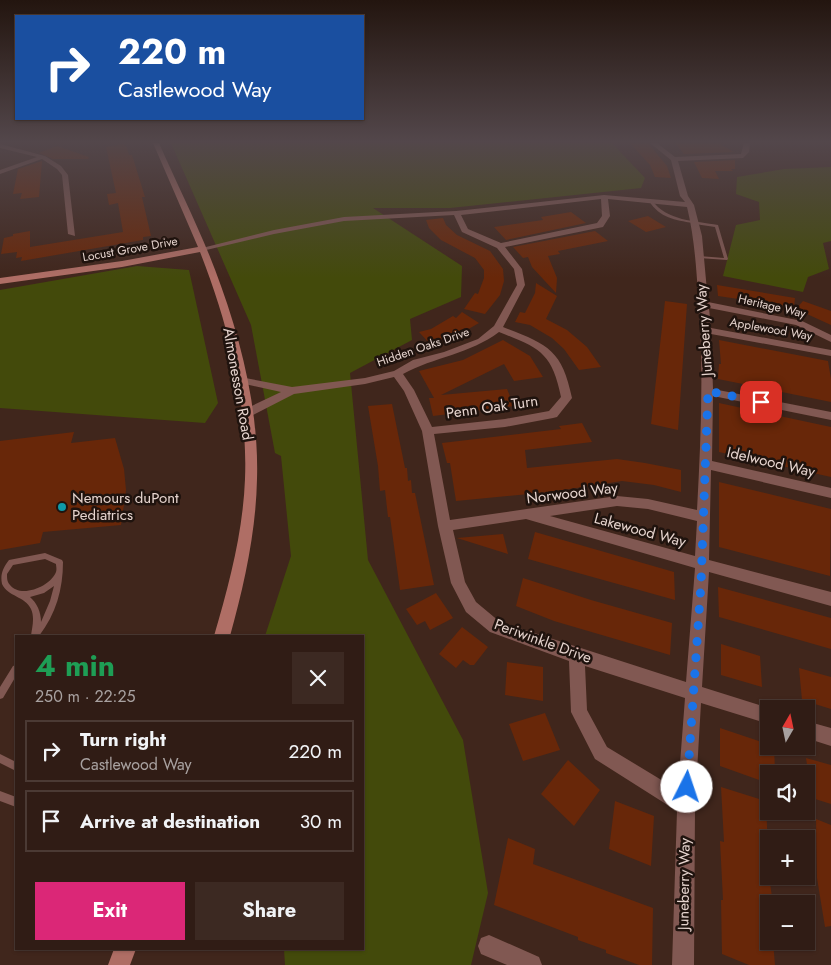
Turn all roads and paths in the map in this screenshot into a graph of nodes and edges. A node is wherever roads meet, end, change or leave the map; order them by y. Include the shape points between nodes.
1 (66, 188) edge
2 (176, 188) edge
3 (683, 188) edge
4 (604, 197) junction
5 (651, 201) junction
6 (692, 201) junction
7 (456, 213) junction
8 (695, 223) junction
9 (72, 234) dead end
10 (201, 246) junction
11 (500, 246) junction
12 (700, 257) junction
13 (0, 281) edge
14 (704, 304) junction
15 (498, 328) junction
16 (706, 330) junction
17 (831, 339) edge
18 (831, 353) edge
19 (397, 373) junction
20 (240, 380) junction
21 (292, 390) junction
22 (708, 391) junction
23 (245, 414) junction
24 (831, 416) edge
25 (428, 431) junction
26 (704, 464) junction
27 (831, 493) edge
28 (529, 515) junction
29 (703, 517) junction
30 (445, 526) junction
31 (11, 562) junction
32 (0, 563) edge
33 (702, 564) junction
34 (60, 571) junction
35 (16, 593) junction
36 (831, 599) edge
37 (35, 635) edge
38 (36, 635) edge
39 (222, 635) edge
40 (577, 656) junction
41 (15, 671) edge
42 (695, 691) junction
43 (0, 695) edge
44 (760, 713) edge
45 (815, 732) edge
46 (831, 737) edge
47 (0, 758) edge
48 (15, 766) edge
49 (0, 796) edge
50 (15, 802) edge
51 (686, 806) junction
52 (489, 946) dead end
53 (125, 950) edge
54 (119, 965) edge
55 (531, 965) edge
56 (683, 965) edge

1 - 9 street
2 - 10 main road, Almonesson Road
3 - 6 street, Juneberry Way via 684,196
4 - 5 street
4 - 7 street
4 - 11 street via 606,216 600,225
5 - 6 street
5 - 8 lane via 658,211
6 - 8 street, Juneberry Way
7 - 10 street via 344,219
7 - 11 street, Hidden Oaks Drive via 465,230
8 - 12 street, Juneberry Way
8 - 12 lane via 717,226 726,259
10 - 13 main road, Locust Grove Drive via 122,264
10 - 20 main road, Almonesson Road via 219,292
11 - 15 street, Hidden Oaks Drive via 518,269 521,285
12 - 14 street, Juneberry Way
14 - 16 street, Juneberry Way
14 - 17 street, Heritage Way via 799,323
15 - 19 street, Hidden Oaks Drive via 481,341 417,362
15 - 25 street, Penn Oak Turn via 551,354 564,378 567,398 553,414
16 - 18 street, Applewood Way
16 - 22 street, Juneberry Way
19 - 21 street, Hidden Oaks Drive
19 - 25 street, Periwinkle Drive via 409,390
20 - 21 street, Hidden Oaks Drive
20 - 23 main road, Almonesson Road
21 - 23 street, Hidden Oaks Drive
22 - 24 street
22 - 26 street, Juneberry Way
23 - 39 main road, Almonesson Road via 250,445 249,503 234,596
25 - 30 street, Periwinkle Drive
26 - 27 street, Idelwood Way
26 - 29 street, Juneberry Way
28 - 29 street, Norwood Way via 617,501 648,504
28 - 30 street, Norwood Way
28 - 33 street, Lakewood Way
29 - 33 street, Juneberry Way
30 - 40 street, Periwinkle Drive via 458,583 471,607 495,626
31 - 32 lane
31 - 34 lane via 44,556 60,562
31 - 35 lane via 4,570 3,582
33 - 36 street, Lakewood Way
33 - 42 street, Juneberry Way
34 - 35 lane via 53,583 38,593
34 - 38 lane via 52,608 46,623
35 - 37 lane via 28,599 37,612
40 - 42 street, Periwinkle Drive
40 - 51 street via 578,712 601,753
41 - 43 lane
42 - 44 street, Periwinkle Drive
42 - 51 street, Juneberry Way
45 - 46 street
47 - 48 lane
49 - 50 lane
51 - 56 street, Juneberry Way
52 - 55 street
53 - 54 main road

